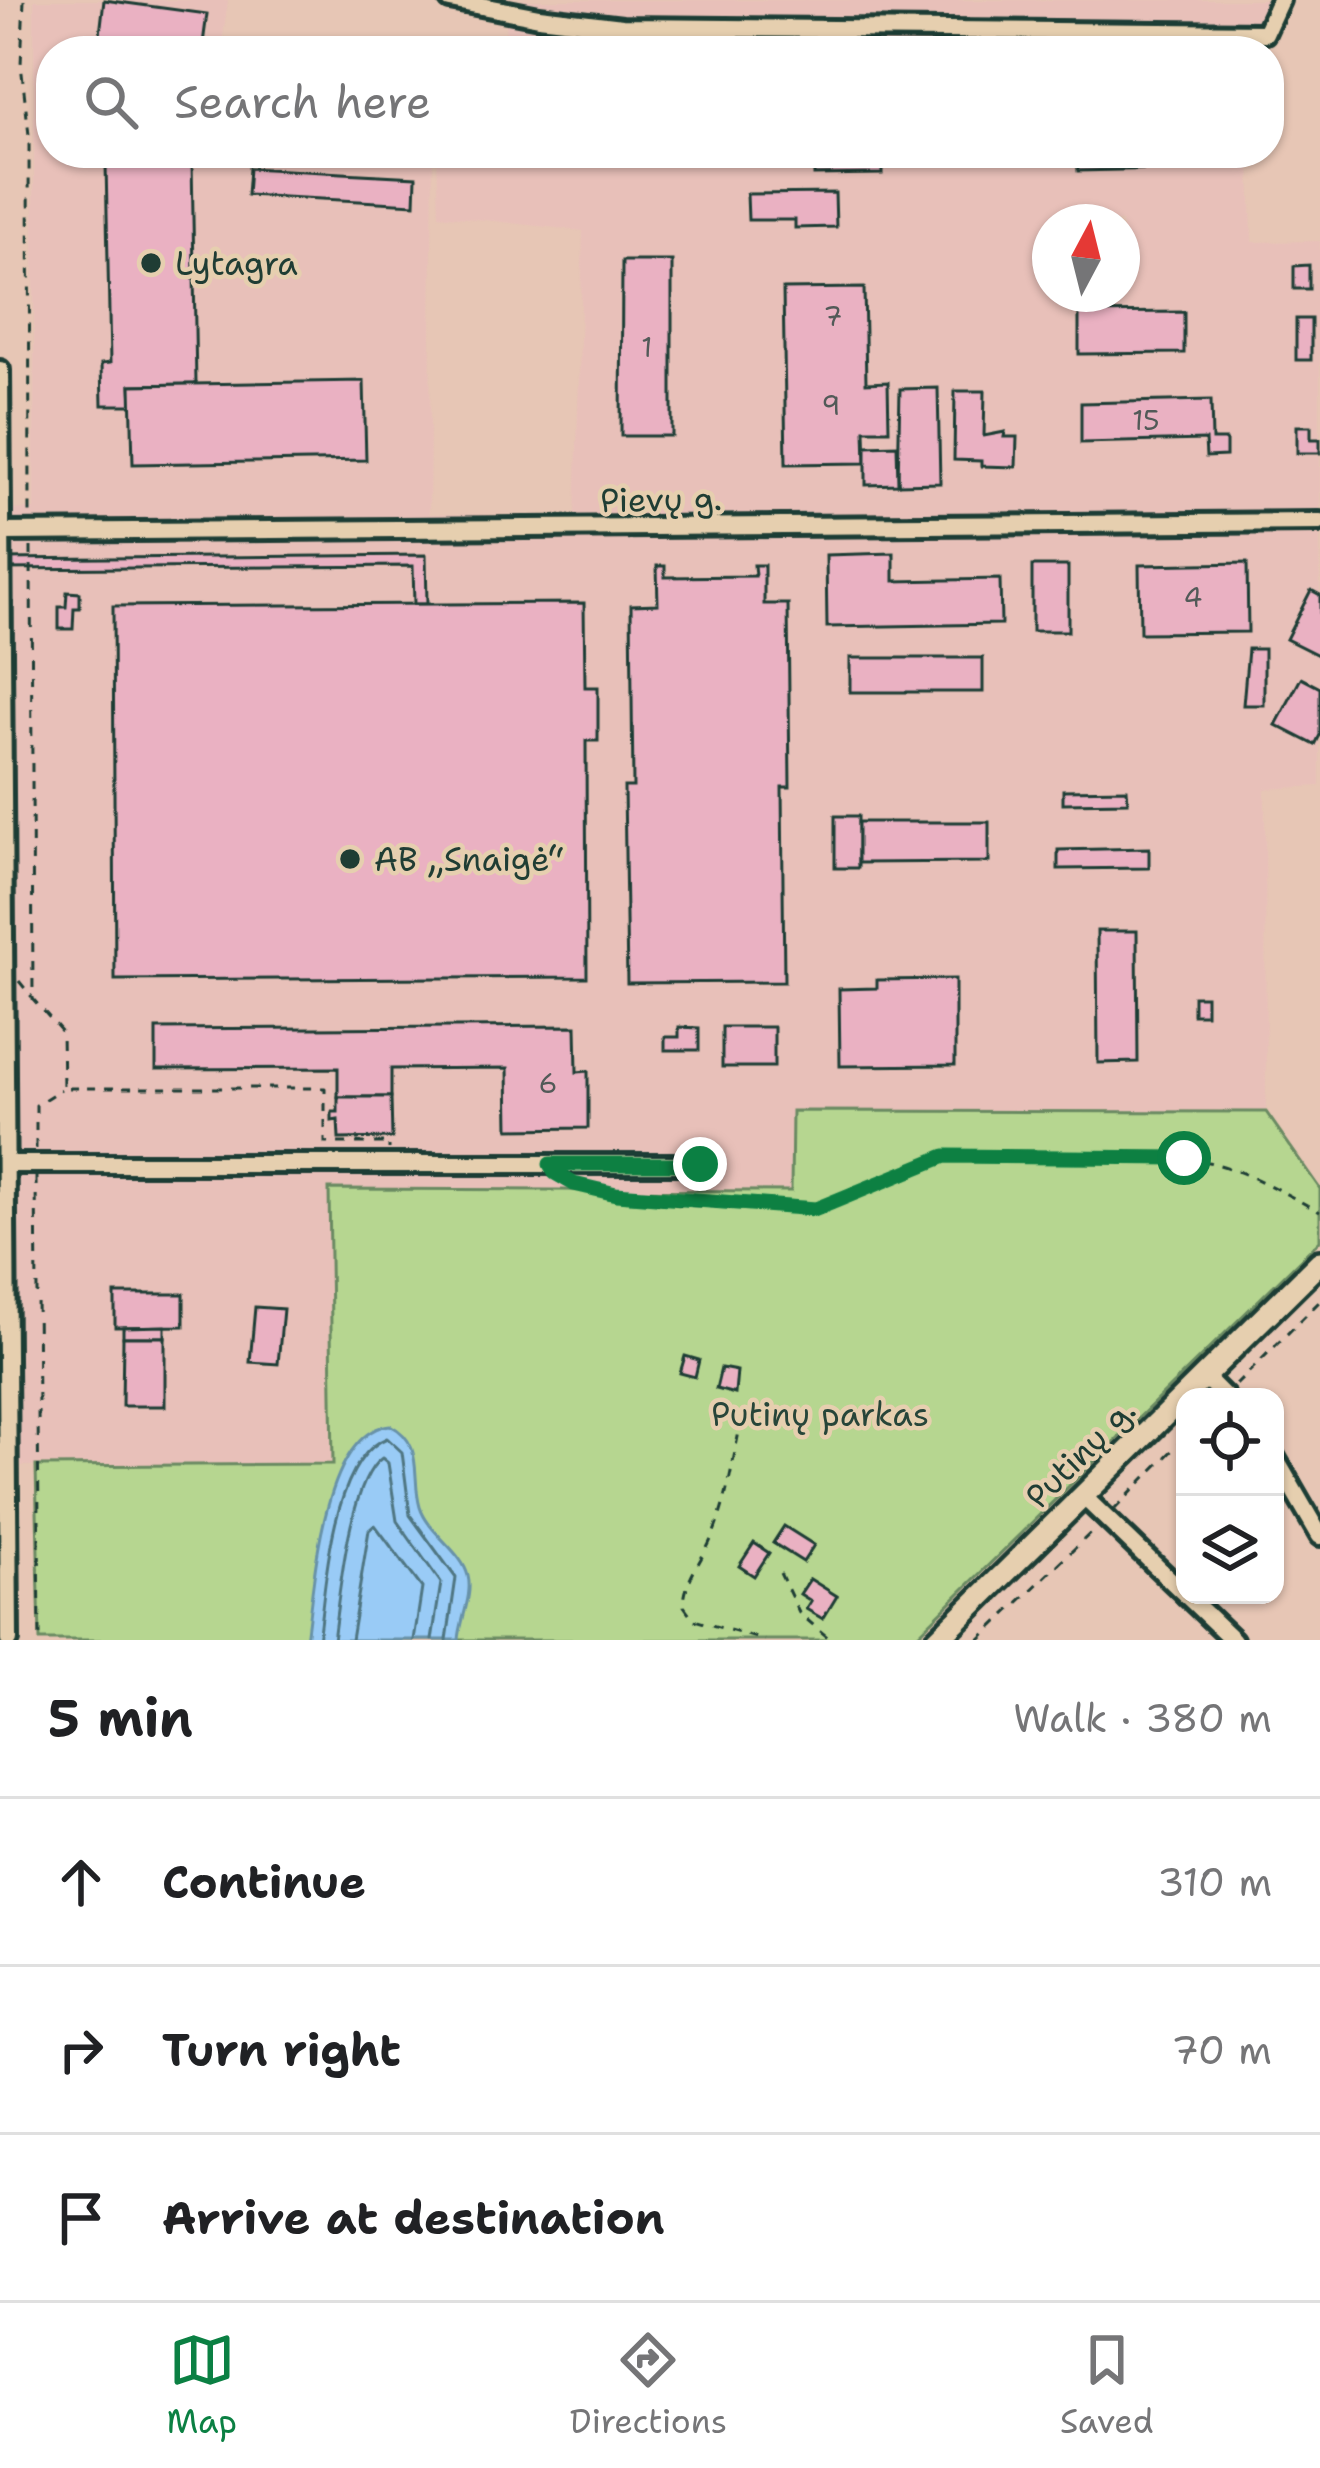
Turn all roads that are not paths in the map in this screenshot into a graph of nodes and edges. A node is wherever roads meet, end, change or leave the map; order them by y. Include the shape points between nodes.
1 (450, 0) edge
2 (1280, 0) edge
3 (0, 370) edge
4 (1320, 522) edge
5 (2, 532) edge
6 (1, 612) edge
7 (2, 1004) edge
8 (6, 1164) junction
9 (700, 1164) dead end
10 (1320, 1262) edge
11 (1204, 1376) junction
12 (1216, 1388) edge
13 (1284, 1474) edge
14 (1083, 1496) junction
15 (1320, 1536) edge
16 (1176, 1586) edge
17 (1195, 1604) edge
18 (9, 1640) edge
19 (937, 1640) edge
20 (1233, 1640) edge

1 - 2 street via 622,27 1244,33 1265,33
3 - 5 street
4 - 5 street, Pievų g.
5 - 6 street
6 - 7 street
7 - 8 street
8 - 9 street
8 - 18 street
10 - 11 main road, Putinų g.
11 - 12 street
11 - 14 main road, Putinų g.
13 - 15 street
14 - 16 street
14 - 19 main road, Putinų g.
17 - 20 street

